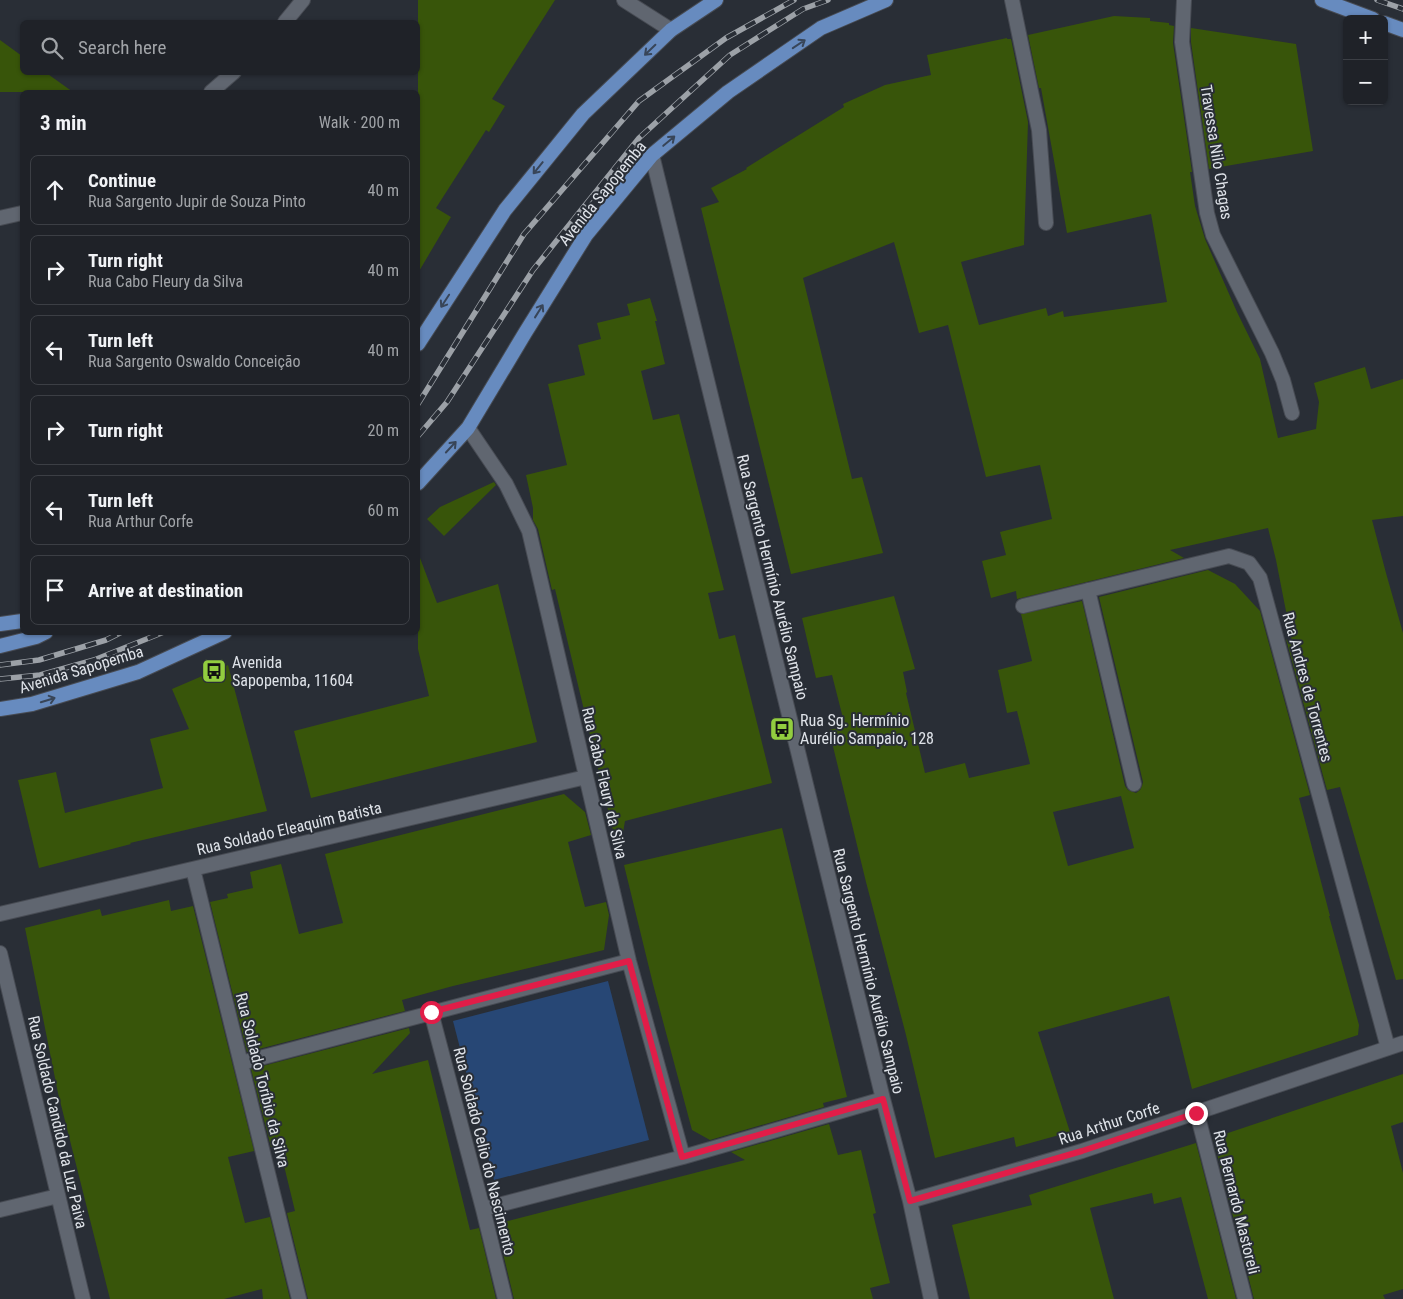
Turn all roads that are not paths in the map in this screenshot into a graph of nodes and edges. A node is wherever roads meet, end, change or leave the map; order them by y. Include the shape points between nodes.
1 (303, 0) edge
2 (624, 0) edge
3 (716, 0) edge
4 (886, 0) edge
5 (1012, 0) edge
6 (1184, 0) edge
7 (1322, 0) edge
8 (1362, 15) edge
9 (287, 20) edge
10 (1388, 24) edge
11 (671, 30) junction
12 (1403, 30) edge
13 (231, 75) edge
14 (214, 90) edge
15 (652, 155) junction
16 (20, 213) edge
17 (0, 218) edge
18 (1046, 223) dead end
19 (420, 341) edge
20 (1292, 413) dead end
21 (468, 428) junction
22 (420, 481) edge
23 (1088, 590) junction
24 (1023, 606) dead end
25 (20, 621) edge
26 (0, 624) edge
27 (40, 635) edge
28 (218, 635) edge
29 (0, 646) edge
30 (0, 709) edge
31 (586, 777) junction
32 (1134, 784) dead end
33 (193, 869) junction
34 (0, 914) edge
35 (0, 953) edge
36 (629, 961) junction
37 (431, 1012) junction
38 (1403, 1043) edge
39 (1388, 1048) junction
40 (240, 1063) junction
41 (883, 1099) junction
42 (1196, 1113) junction
43 (682, 1157) junction
44 (58, 1196) junction
45 (910, 1201) junction
46 (483, 1209) junction
47 (0, 1210) edge
48 (83, 1299) edge
49 (298, 1299) edge
50 (505, 1299) edge
51 (932, 1299) edge
52 (1245, 1299) edge

1 - 9 street
2 - 11 street
3 - 11 main road
15 -> 4 main road, Avenida Sapopemba via 728,92 821,28
5 - 18 street via 1039,130
6 - 20 street, Travessa Nilo Chagas via 1182,42 1207,213 1213,235 1272,353
7 - 8 main road
10 - 12 main road
11 -> 19 main road via 583,114 505,210
13 - 14 street
21 -> 15 main road, Avenida Sapopemba via 586,236
15 - 41 street, Rua Sargento Hermínio Aurélio Sampaio
16 - 17 street
22 -> 21 main road, Avenida Sapopemba
21 - 31 street, Rua Cabo Fleury da Silva via 506,484 529,531
23 - 24 street, Rua Andres de Torrentes
23 - 32 street
23 - 39 street, Rua Andres de Torrentes via 1229,556 1249,563 1260,578
25 - 26 main road
27 - 29 main road
30 -> 28 main road, Avenida Sapopemba via 32,704 138,672
31 - 33 street, Rua Soldado Eleaquim Batista
31 - 36 street, Rua Cabo Fleury da Silva
33 - 34 street, Rua Soldado Eleaquim Batista
33 - 40 street, Rua Soldado Toríbio da Silva
35 - 44 street, Rua Soldado Candido da Luz Paiva
36 - 37 street
36 - 43 street, Rua Cabo Fleury da Silva
37 - 40 street
37 - 46 street, Rua Soldado Celio do Nascimento
38 - 39 street, Rua Arthur Corfe
39 - 42 street, Rua Arthur Corfe
40 - 49 street, Rua Soldado Toríbio da Silva
41 - 43 street
41 - 45 street, Rua Sargento Hermínio Aurélio Sampaio
42 - 45 street, Rua Arthur Corfe via 1082,1151
42 - 52 street, Rua Bernardo Mastoreli
43 - 46 street
44 - 47 street
44 - 48 street, Rua Soldado Candido da Luz Paiva
45 - 51 street, Rua Sargento Hermínio Aurélio Sampaio
46 - 50 street, Rua Soldado Celio do Nascimento

